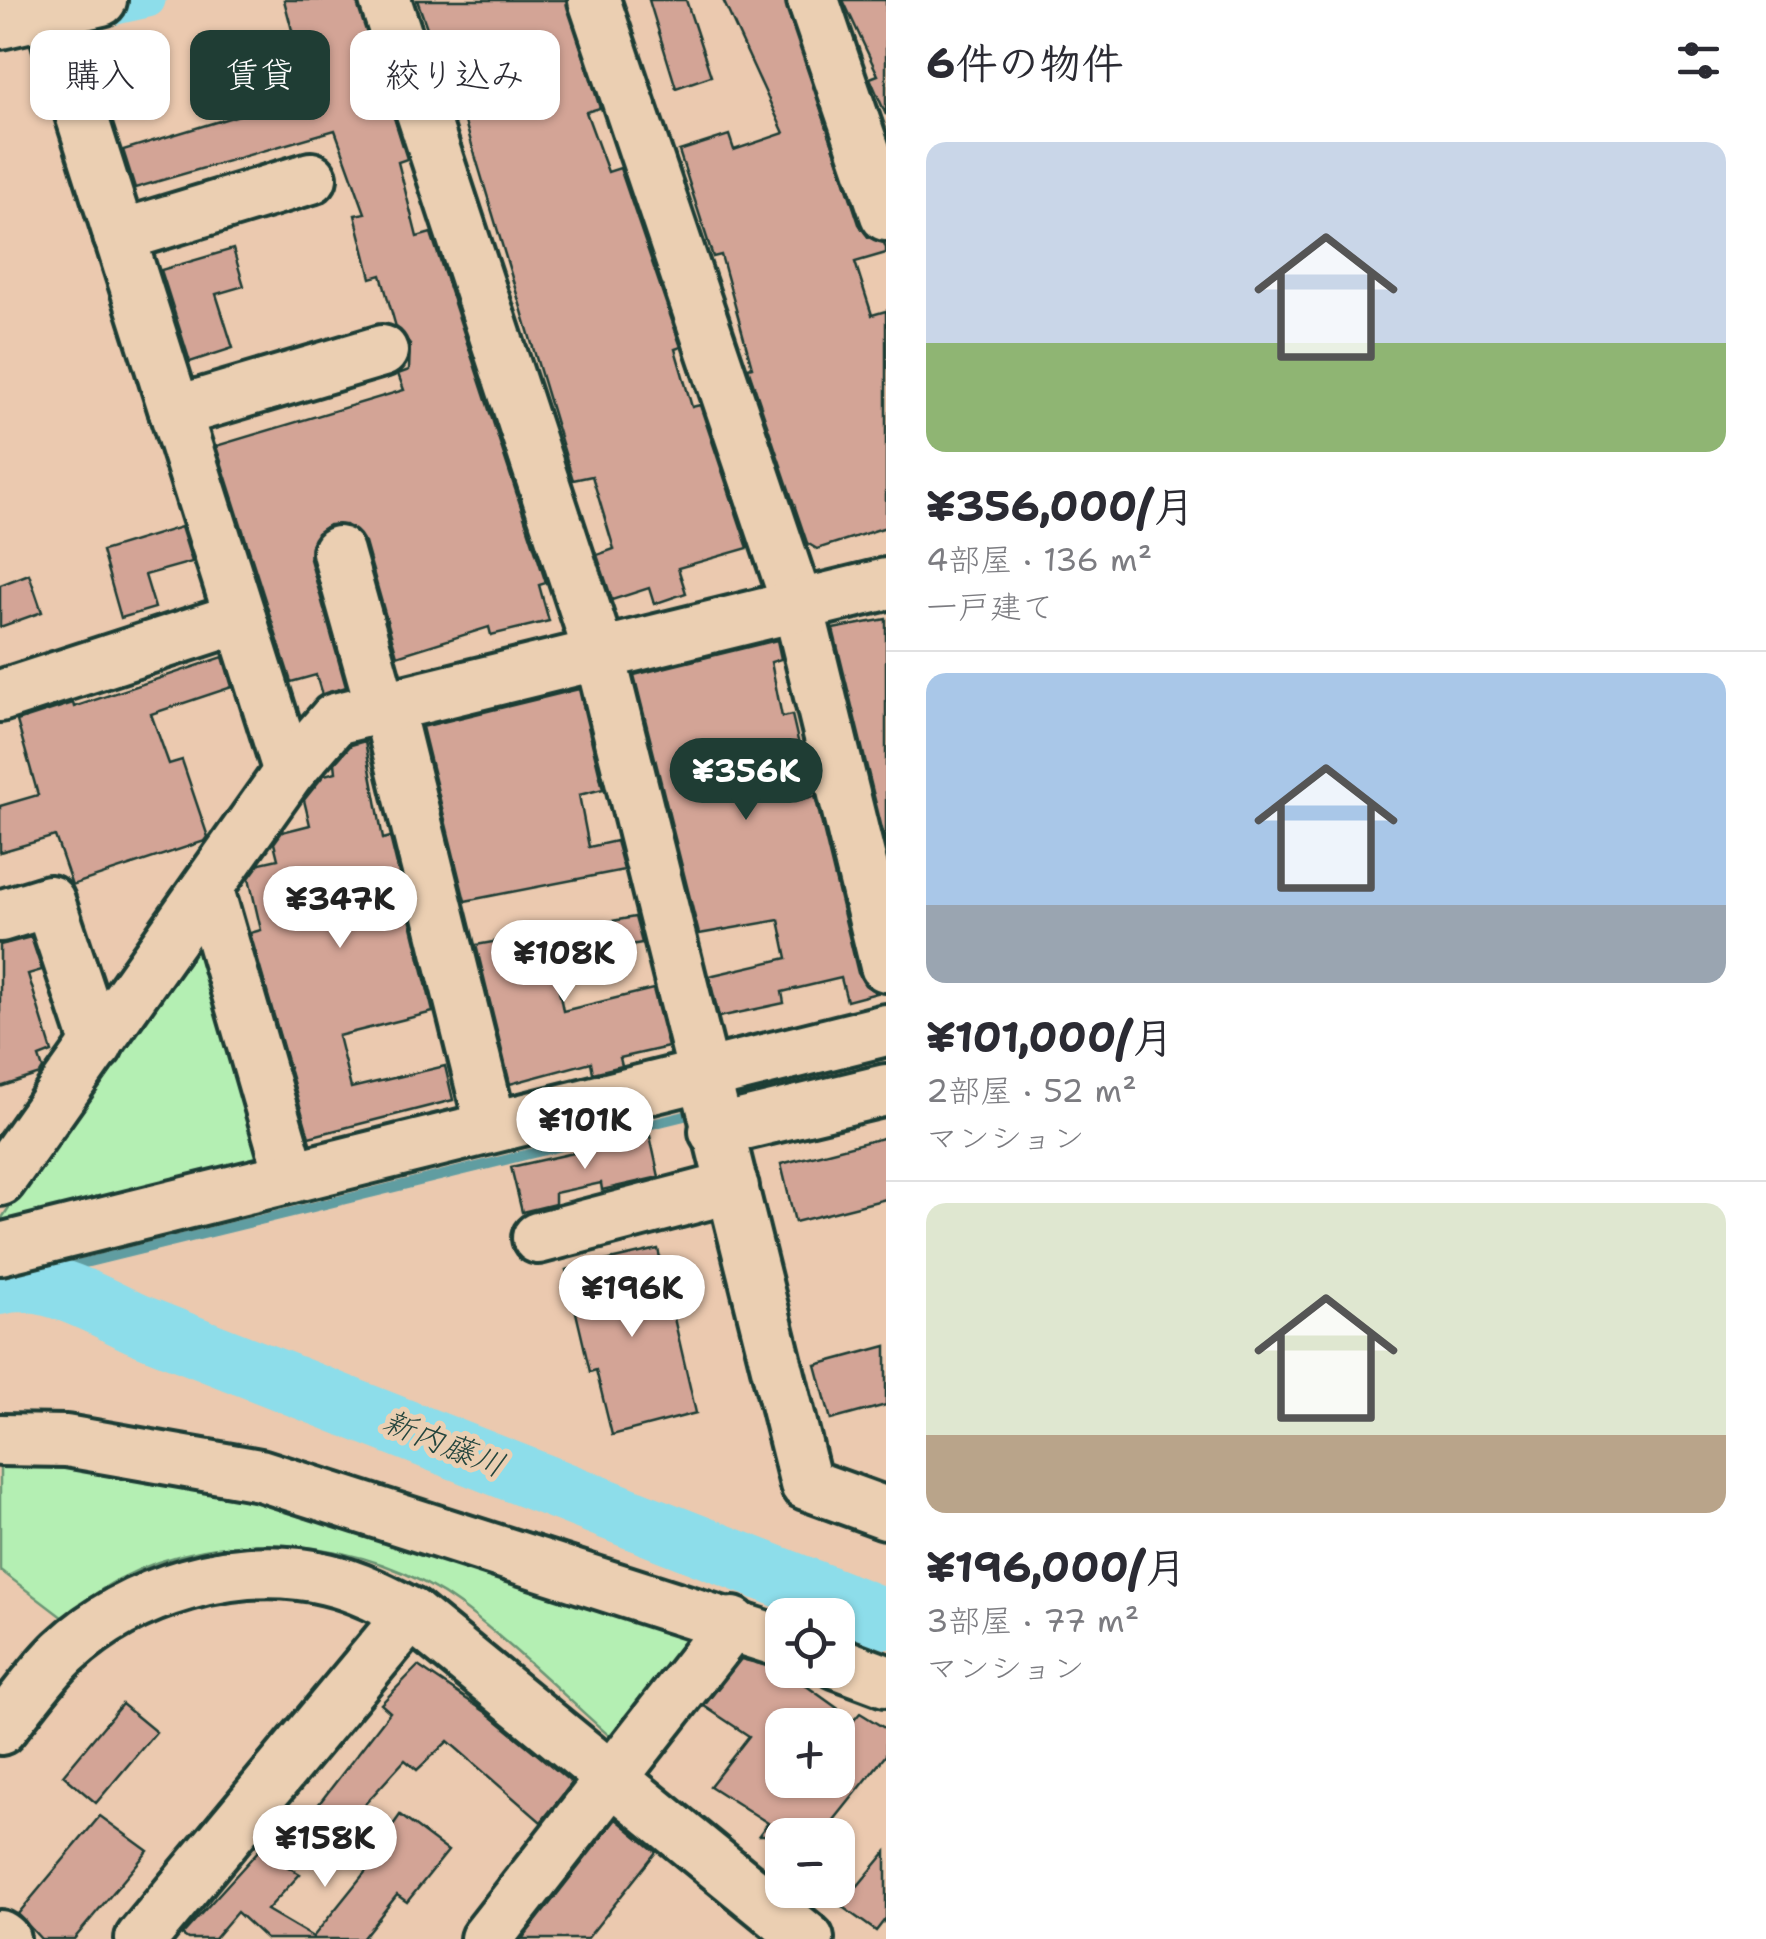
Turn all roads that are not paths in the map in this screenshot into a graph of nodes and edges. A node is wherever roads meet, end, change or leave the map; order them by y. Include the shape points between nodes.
1 (101, 0) edge
2 (385, 0) edge
3 (594, 0) edge
4 (812, 0) edge
5 (46, 6) edge
6 (0, 23) edge
7 (311, 178) dead end
8 (886, 215) edge
9 (119, 236) junction
10 (382, 351) dead end
11 (175, 412) junction
12 (338, 552) dead end
13 (886, 584) edge
14 (798, 606) junction
15 (240, 618) junction
16 (599, 652) junction
17 (0, 696) edge
18 (384, 705) junction
19 (289, 772) junction
20 (208, 890) junction
21 (0, 916) edge
22 (886, 966) edge
23 (886, 1030) edge
24 (97, 1044) junction
25 (706, 1076) junction
26 (886, 1090) edge
27 (490, 1125) junction
28 (715, 1131) junction
29 (291, 1177) junction
30 (0, 1180) edge
31 (733, 1187) junction
32 (538, 1238) dead end
33 (0, 1249) edge
34 (0, 1440) edge
35 (886, 1513) edge
36 (412, 1614) junction
37 (733, 1623) junction
38 (765, 1635) edge
39 (855, 1669) edge
40 (886, 1681) edge
41 (0, 1729) edge
42 (612, 1777) junction
43 (141, 1939) edge
44 (486, 1939) edge
45 (808, 1939) edge

1 - 5 street
2 - 16 street
3 - 14 street
4 - 8 street
5 - 6 street
5 - 9 street
7 - 9 street
9 - 11 street
10 - 11 street
11 - 15 street
12 - 18 street
13 - 14 street
14 - 16 street
14 - 22 street
15 - 17 street
15 - 19 street
16 - 18 street
16 - 25 street
18 - 19 street via 335,719
18 - 27 street
19 - 20 street
20 - 24 street
20 - 29 street
21 - 24 street via 50,901
23 - 25 street
24 - 30 street
25 - 27 street
25 - 28 street
26 - 28 street
27 - 29 street
28 - 31 street
29 - 33 street
31 - 32 street
31 - 35 street via 806,1484
34 - 37 street via 66,1441 260,1475
36 - 41 street via 325,1578 266,1573 200,1581 136,1602 64,1652
36 - 42 street
36 - 43 street
37 - 38 street
37 - 42 street
39 - 40 street
42 - 44 street
42 - 45 street

